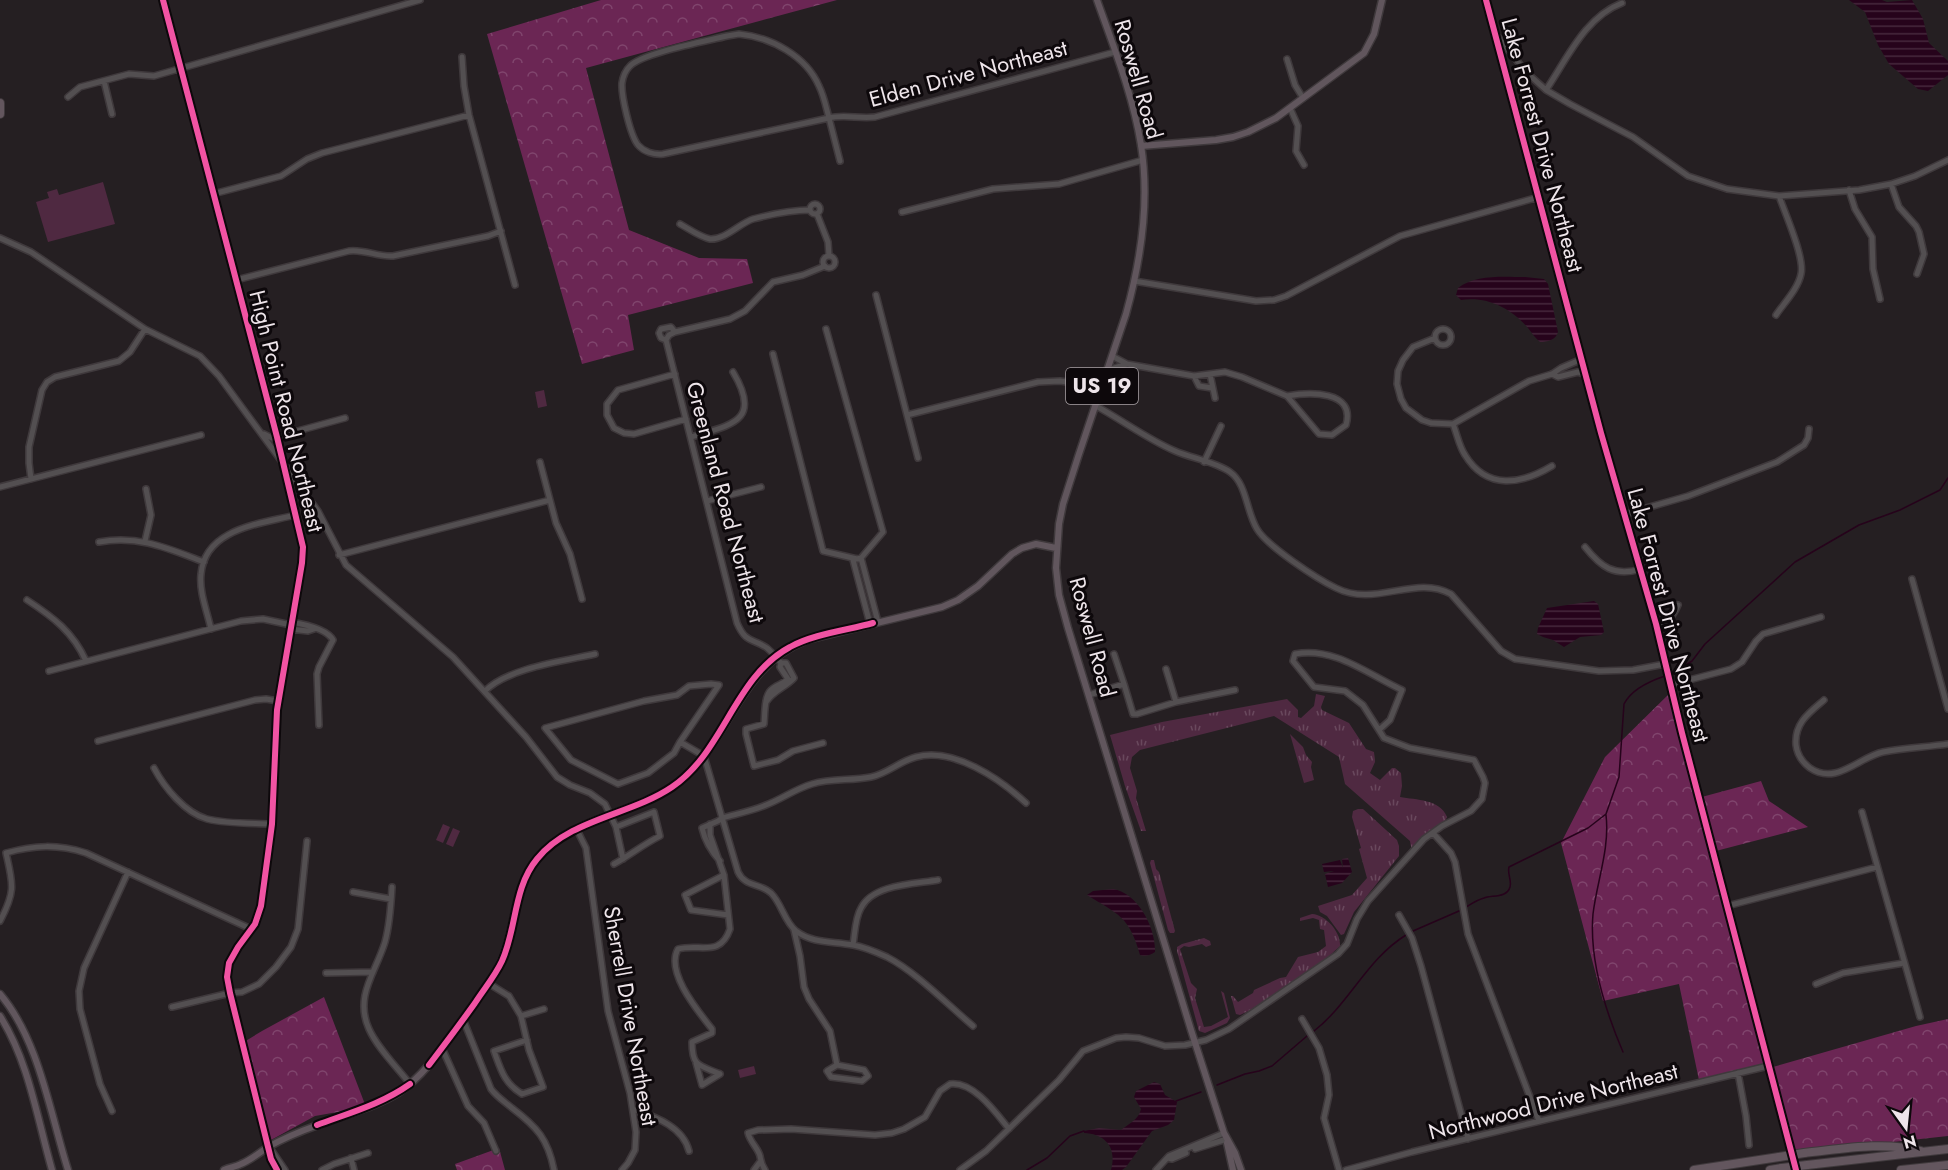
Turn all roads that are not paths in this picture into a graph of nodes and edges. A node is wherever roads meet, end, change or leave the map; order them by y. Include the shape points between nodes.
1 (162, 0) edge
2 (420, 0) edge
3 (1097, 0) edge
4 (1382, 0) edge
5 (1486, 0) edge
6 (1622, 3) dead end
7 (1495, 34) junction
8 (1115, 52) junction
9 (462, 57) dead end
10 (1287, 59) dead end
11 (181, 69) junction
12 (104, 81) junction
13 (1546, 90) junction
14 (68, 98) dead end
15 (1303, 98) junction
16 (0, 103) edge
17 (1290, 108) junction
18 (0, 114) edge
19 (112, 114) dead end
20 (469, 115) junction
21 (829, 118) junction
22 (1141, 146) junction
23 (840, 160) dead end
24 (1143, 160) junction
25 (1948, 160) edge
26 (1304, 165) dead end
27 (1892, 184) junction
28 (1850, 190) junction
29 (213, 194) junction
30 (1779, 196) junction
31 (1539, 197) junction
32 (902, 212) dead end
33 (680, 224) dead end
34 (501, 231) junction
35 (0, 238) edge
36 (829, 256) junction
37 (825, 266) junction
38 (1917, 274) dead end
39 (236, 280) junction
40 (1134, 281) junction
41 (515, 285) dead end
42 (876, 295) dead end
43 (1880, 299) dead end
44 (1776, 315) dead end
45 (145, 329) junction
46 (826, 329) dead end
47 (675, 332) junction
48 (1435, 338) dead end
49 (666, 340) junction
50 (773, 354) dead end
51 (1112, 356) junction
52 (1582, 359) junction
53 (1128, 364) junction
54 (1561, 368) junction
55 (1108, 370) junction
56 (733, 372) dead end
57 (675, 374) junction
58 (1210, 374) junction
59 (1552, 374) junction
60 (1586, 375) junction
61 (40, 376) dead end
62 (1194, 376) junction
63 (1564, 376) junction
64 (47, 382) junction
65 (1102, 387) junction
66 (1212, 388) junction
67 (1287, 396) junction
68 (1215, 398) dead end
69 (1096, 406) junction
70 (907, 415) junction
71 (345, 418) dead end
72 (686, 419) junction
73 (1453, 424) junction
74 (1221, 426) dead end
75 (1809, 429) dead end
76 (260, 431) junction
77 (201, 435) dead end
78 (277, 437) junction
79 (691, 437) junction
80 (918, 458) dead end
81 (540, 462) dead end
82 (1204, 462) junction
83 (283, 463) junction
84 (1552, 466) dead end
85 (31, 479) junction
86 (761, 486) dead end
87 (0, 487) edge
88 (146, 489) dead end
89 (550, 500) junction
90 (707, 501) junction
91 (1625, 514) junction
92 (296, 515) junction
93 (145, 541) junction
94 (99, 542) dead end
95 (1585, 547) dead end
96 (1056, 548) junction
97 (339, 555) junction
98 (861, 558) junction
99 (853, 560) junction
100 (204, 562) junction
101 (1641, 569) junction
102 (1912, 579) dead end
103 (582, 599) dead end
104 (27, 600) dead end
105 (1677, 606) dead end
106 (1821, 617) dead end
107 (878, 622) junction
108 (870, 624) junction
109 (1656, 624) junction
110 (291, 625) junction
111 (211, 628) junction
112 (595, 654) dead end
113 (1114, 654) dead end
114 (775, 657) junction
115 (86, 661) junction
116 (1665, 667) junction
117 (1166, 669) dead end
118 (49, 671) dead end
119 (1124, 684) junction
120 (1670, 686) junction
121 (1235, 690) dead end
122 (485, 691) junction
123 (1089, 695) junction
124 (1824, 700) dead end
125 (278, 701) junction
126 (1176, 702) junction
127 (1948, 709) edge
128 (319, 725) dead end
129 (1379, 730) junction
130 (98, 741) dead end
131 (680, 742) junction
132 (823, 743) dead end
133 (1948, 744) edge
134 (704, 756) junction
135 (154, 768) dead end
136 (1026, 803) dead end
137 (1862, 812) dead end
138 (611, 814) junction
139 (722, 818) junction
140 (272, 824) junction
141 (616, 826) junction
142 (577, 830) junction
143 (1433, 833) junction
144 (307, 842) dead end
145 (623, 859) junction
146 (614, 864) dead end
147 (1877, 867) junction
148 (128, 872) junction
149 (724, 875) junction
150 (938, 880) dead end
151 (392, 887) dead end
152 (353, 892) dead end
153 (392, 899) junction
154 (1727, 906) junction
155 (728, 915) junction
156 (1399, 915) dead end
157 (0, 921) edge
158 (251, 929) junction
159 (794, 930) junction
160 (853, 945) junction
161 (1904, 963) junction
162 (373, 972) junction
163 (326, 973) dead end
164 (488, 983) junction
165 (1816, 984) dead end
166 (230, 993) junction
167 (0, 994) edge
168 (172, 1007) dead end
169 (544, 1009) dead end
170 (0, 1016) edge
171 (521, 1016) junction
172 (1920, 1017) dead end
173 (463, 1018) junction
174 (1302, 1019) dead end
175 (973, 1026) dead end
176 (527, 1040) junction
177 (1195, 1043) junction
178 (442, 1048) junction
179 (696, 1063) junction
180 (837, 1065) junction
181 (1768, 1066) junction
182 (1738, 1073) junction
183 (411, 1084) junction
184 (633, 1109) junction
185 (112, 1111) dead end
186 (1539, 1121) junction
187 (1009, 1129) junction
188 (1225, 1136) junction
189 (1468, 1139) junction
190 (1749, 1145) dead end
191 (269, 1147) junction
192 (1948, 1149) edge
193 (496, 1151) dead end
194 (689, 1151) dead end
195 (368, 1152) dead end
196 (1926, 1152) junction
197 (351, 1158) junction
198 (760, 1162) junction
199 (1948, 1165) edge
200 (239, 1167) edge
201 (52, 1170) edge
202 (68, 1170) edge
203 (224, 1170) edge
204 (277, 1170) edge
205 (285, 1170) edge
206 (322, 1170) edge
207 (354, 1170) edge
208 (554, 1170) edge
209 (622, 1170) edge
210 (754, 1170) edge
211 (765, 1170) edge
212 (960, 1170) edge
213 (1156, 1170) edge
214 (1233, 1170) edge
215 (1241, 1170) edge
216 (1339, 1170) edge
217 (1346, 1170) edge
218 (1694, 1170) edge
219 (1770, 1170) edge
220 (1796, 1170) edge
221 (1900, 1170) edge

1 - 11 street, High Point Road Northeast
2 - 11 street
3 - 8 main road, Roswell Road / US 19
4 - 15 main road via 1374,34 1364,53
5 - 7 street, Lake Forrest Drive Northeast
6 - 13 street via 1606,10 1592,23
7 - 13 street
7 - 31 street, Lake Forrest Drive Northeast
8 - 21 street, Elden Drive Northeast via 874,117
8 - 22 main road, Roswell Road / US 19 via 1132,102
9 - 20 street
10 - 15 street
11 - 12 street
11 - 29 street, High Point Road Northeast
12 - 14 street via 80,87
12 - 19 street
13 - 30 street via 1633,137 1688,176 1727,189
15 - 17 main road
16 - 18 highway
17 - 22 main road via 1233,137
17 - 26 street via 1298,123 1296,151
20 - 29 street via 322,153 281,176
20 - 34 street
21 - 21 street, Elden Drive Northeast via 654,154 634,138 623,80 629,67 641,58 727,36 752,35 775,44 806,66 819,85
21 - 23 street
22 - 24 main road, Roswell Road / US 19
24 - 32 street via 1059,184 993,189
24 - 40 main road, Roswell Road / US 19 via 1144,219
25 - 27 street
27 - 28 street
27 - 38 street via 1899,207 1919,232 1923,254
28 - 30 street
28 - 43 street via 1855,209 1872,237 1873,269
29 - 39 street, High Point Road Northeast
30 - 44 street via 1802,270
31 - 40 street via 1400,236 1274,300 1256,301
31 - 52 street, Lake Forrest Drive Northeast
33 - 36 street via 713,239 753,219 810,210 818,214
34 - 39 street via 393,256 349,251
34 - 41 street
35 - 45 street via 31,252
36 - 37 street via 824,260
36 - 37 street via 835,263 831,268
37 - 47 street via 773,282 745,311 730,319
39 - 78 street, High Point Road Northeast
40 - 51 main road, Roswell Road / US 19
42 - 70 street
45 - 64 street via 119,361
45 - 76 street via 200,356
46 - 98 street via 883,532
47 - 49 street
47 - 49 street via 671,327 661,328 661,338
48 - 73 street via 1413,347 1398,371 1397,384 1401,399 1413,415 1431,423
49 - 57 street, Greenland Road Northeast
50 - 99 street via 823,551
51 - 53 street
51 - 55 main road, Roswell Road / US 19
52 - 54 street
52 - 60 street, Lake Forrest Drive Northeast
53 - 55 street
53 - 62 street
54 - 59 street
54 - 63 street
55 - 65 main road, Roswell Road / US 19
56 - 79 street via 744,401 741,417 731,425
57 - 72 street, Greenland Road Northeast
57 - 72 street via 618,390 607,404 607,415 614,428 634,434
58 - 62 street
58 - 66 street
58 - 67 street via 1226,372
59 - 63 street
59 - 73 street via 1529,381
60 - 63 street via 1578,372
60 - 91 street, Lake Forrest Drive Northeast
61 - 64 street
62 - 66 street via 1199,386
64 - 85 street via 29,447
65 - 69 main road, Roswell Road / US 19
65 - 70 street via 1038,382
66 - 68 street
67 - 67 street via 1319,434 1332,435 1346,425 1346,411 1339,399 1321,394
69 - 82 street via 1172,450
69 - 96 main road, Roswell Road / US 19 via 1063,504
70 - 80 street
71 - 78 street
72 - 79 street, Greenland Road Northeast
73 - 84 street via 1464,454 1490,477 1524,480
74 - 82 street
75 - 91 street via 1804,445 1777,462
76 - 78 street
76 - 83 street
77 - 85 street
78 - 83 street, High Point Road Northeast
79 - 90 street, Greenland Road Northeast
81 - 89 street
82 - 116 street via 1235,477 1253,522 1268,542 1338,589 1368,596 1425,586 1442,589 1502,651 1520,660 1599,671
83 - 92 street, High Point Road Northeast
83 - 97 street via 318,511
85 - 87 street
86 - 90 street
88 - 93 street via 151,515
89 - 97 street
89 - 103 street
90 - 114 street, Greenland Road Northeast via 739,627 746,637
91 - 101 street, Lake Forrest Drive Northeast
92 - 100 street via 230,533 214,545
92 - 110 street, High Point Road Northeast via 303,555
93 - 94 street
93 - 100 street
95 - 101 street via 1609,569
96 - 107 main road via 1036,544 1022,548 978,586 948,604
96 - 123 main road, Roswell Road / US 19 via 1059,595
97 - 122 street via 379,595 453,657
98 - 99 street
98 - 107 street
99 - 108 street
100 - 111 street via 201,585
101 - 109 street, Lake Forrest Drive Northeast
102 - 127 street
104 - 115 street via 64,627
105 - 109 street via 1673,616
106 - 120 street via 1763,634 1742,662 1731,669
107 - 108 main road
108 - 114 main road via 807,640
109 - 116 street, Lake Forrest Drive Northeast
110 - 111 street via 255,619
110 - 125 street, High Point Road Northeast
110 - 128 street via 329,634 333,640 317,674
111 - 115 street
112 - 122 street via 510,674
113 - 119 street
114 - 132 street, Greenland Road Northeast via 788,679 771,690 764,724 746,729 754,766
114 - 134 main road via 751,684
115 - 118 street
116 - 120 street, Lake Forrest Drive Northeast
117 - 126 street
119 - 123 street
119 - 126 street via 1133,714
120 - 154 street, Lake Forrest Drive Northeast
121 - 126 street
122 - 138 street via 557,777 598,798
123 - 177 main road, Roswell Road / US 19
124 - 133 street via 1803,719 1796,738 1801,759 1818,772 1841,772 1884,752
125 - 130 street via 255,700
125 - 140 street, High Point Road Northeast
129 - 129 street via 1363,705 1345,691 1314,687 1293,661 1295,654 1341,659 1402,690 1390,720
129 - 143 street via 1384,738 1410,748 1474,760 1483,777 1482,799 1471,811
131 - 131 street via 719,685 689,686 677,695 545,728 571,760 618,784 648,773 674,753
131 - 134 street
134 - 138 main road via 670,789
134 - 139 street
135 - 140 street via 168,790 200,816
136 - 139 street via 979,769 947,757 928,755 909,759 872,777 812,784 765,806
137 - 147 street
138 - 141 street
138 - 142 main road
139 - 149 street via 710,825 710,835
139 - 159 street via 740,877 772,895
140 - 158 street, High Point Road Northeast via 261,906
141 - 145 street
141 - 145 street via 654,812 660,836
142 - 164 main road via 549,846 529,870 521,887 506,951
142 - 184 street, Sherrell Drive Northeast via 586,848 608,1011
143 - 177 street via 1368,902 1338,954 1229,1029
143 - 186 street via 1455,862 1467,934
144 - 166 street via 298,929 291,947 259,984
145 - 146 street
147 - 154 street
147 - 161 street
148 - 157 street via 63,847 35,846 6,853 13,887
148 - 158 street
148 - 185 street via 84,968 79,991 100,1084
149 - 155 street
149 - 155 street via 686,894 691,910
150 - 160 street via 884,889 871,896 859,912
151 - 153 street
152 - 153 street
153 - 162 street via 386,936
154 - 181 street, Lake Forrest Drive Northeast
155 - 179 street via 728,937 719,947 687,946 678,949 674,956 690,999 712,1029 712,1033 692,1042
156 - 189 street via 1421,966
158 - 166 street, High Point Road Northeast via 229,963
159 - 160 street via 812,940
159 - 180 street via 804,987 830,1031
160 - 175 street via 900,965
161 - 165 street via 1844,974
161 - 172 street
162 - 163 street
162 - 183 street via 364,998 366,1023
164 - 171 street via 509,996
164 - 173 main road
166 - 168 street
166 - 191 street, High Point Road Northeast
167 - 202 main road via 31,1044
169 - 171 street
170 - 201 main road via 21,1056
171 - 176 street
173 - 178 main road
173 - 208 street via 491,1089 532,1123 545,1140
174 - 216 street via 1319,1048 1327,1075 1329,1095 1324,1118
176 - 176 street via 543,1087 522,1094 510,1086 494,1051
177 - 187 street via 1165,1046 1126,1037 1088,1049
177 - 188 main road, Roswell Road / US 19
178 - 183 main road
178 - 193 street via 468,1106 484,1123
179 - 179 street via 704,1067 720,1074 702,1085
180 - 180 street via 864,1070 868,1076 862,1081 831,1077 827,1071
181 - 182 street, Northwood Drive Northeast
181 - 220 street, Lake Forrest Drive Northeast
182 - 186 street, Northwood Drive Northeast
182 - 190 street
183 - 191 main road via 384,1101
184 - 194 street via 682,1134
184 - 209 street, Sherrell Drive Northeast via 635,1150
186 - 189 street, Northwood Drive Northeast
187 - 198 street via 985,1099 954,1083 940,1091 926,1117 891,1133 752,1131 748,1133 749,1139 760,1155
187 - 212 street
188 - 213 street via 1169,1156
188 - 214 main road, Roswell Road / US 19
188 - 215 main road, Roswell Road / US 19
189 - 217 street, Northwood Drive Northeast
191 - 200 main road
191 - 204 street, High Point Road Northeast
191 - 205 street
192 - 196 highway
195 - 197 street
196 - 218 highway, bridge via 1905,1146 1868,1147
196 - 219 highway, bridge
197 - 206 street
197 - 207 street
198 - 210 street
198 - 211 street
199 - 221 highway
200 - 203 main road

